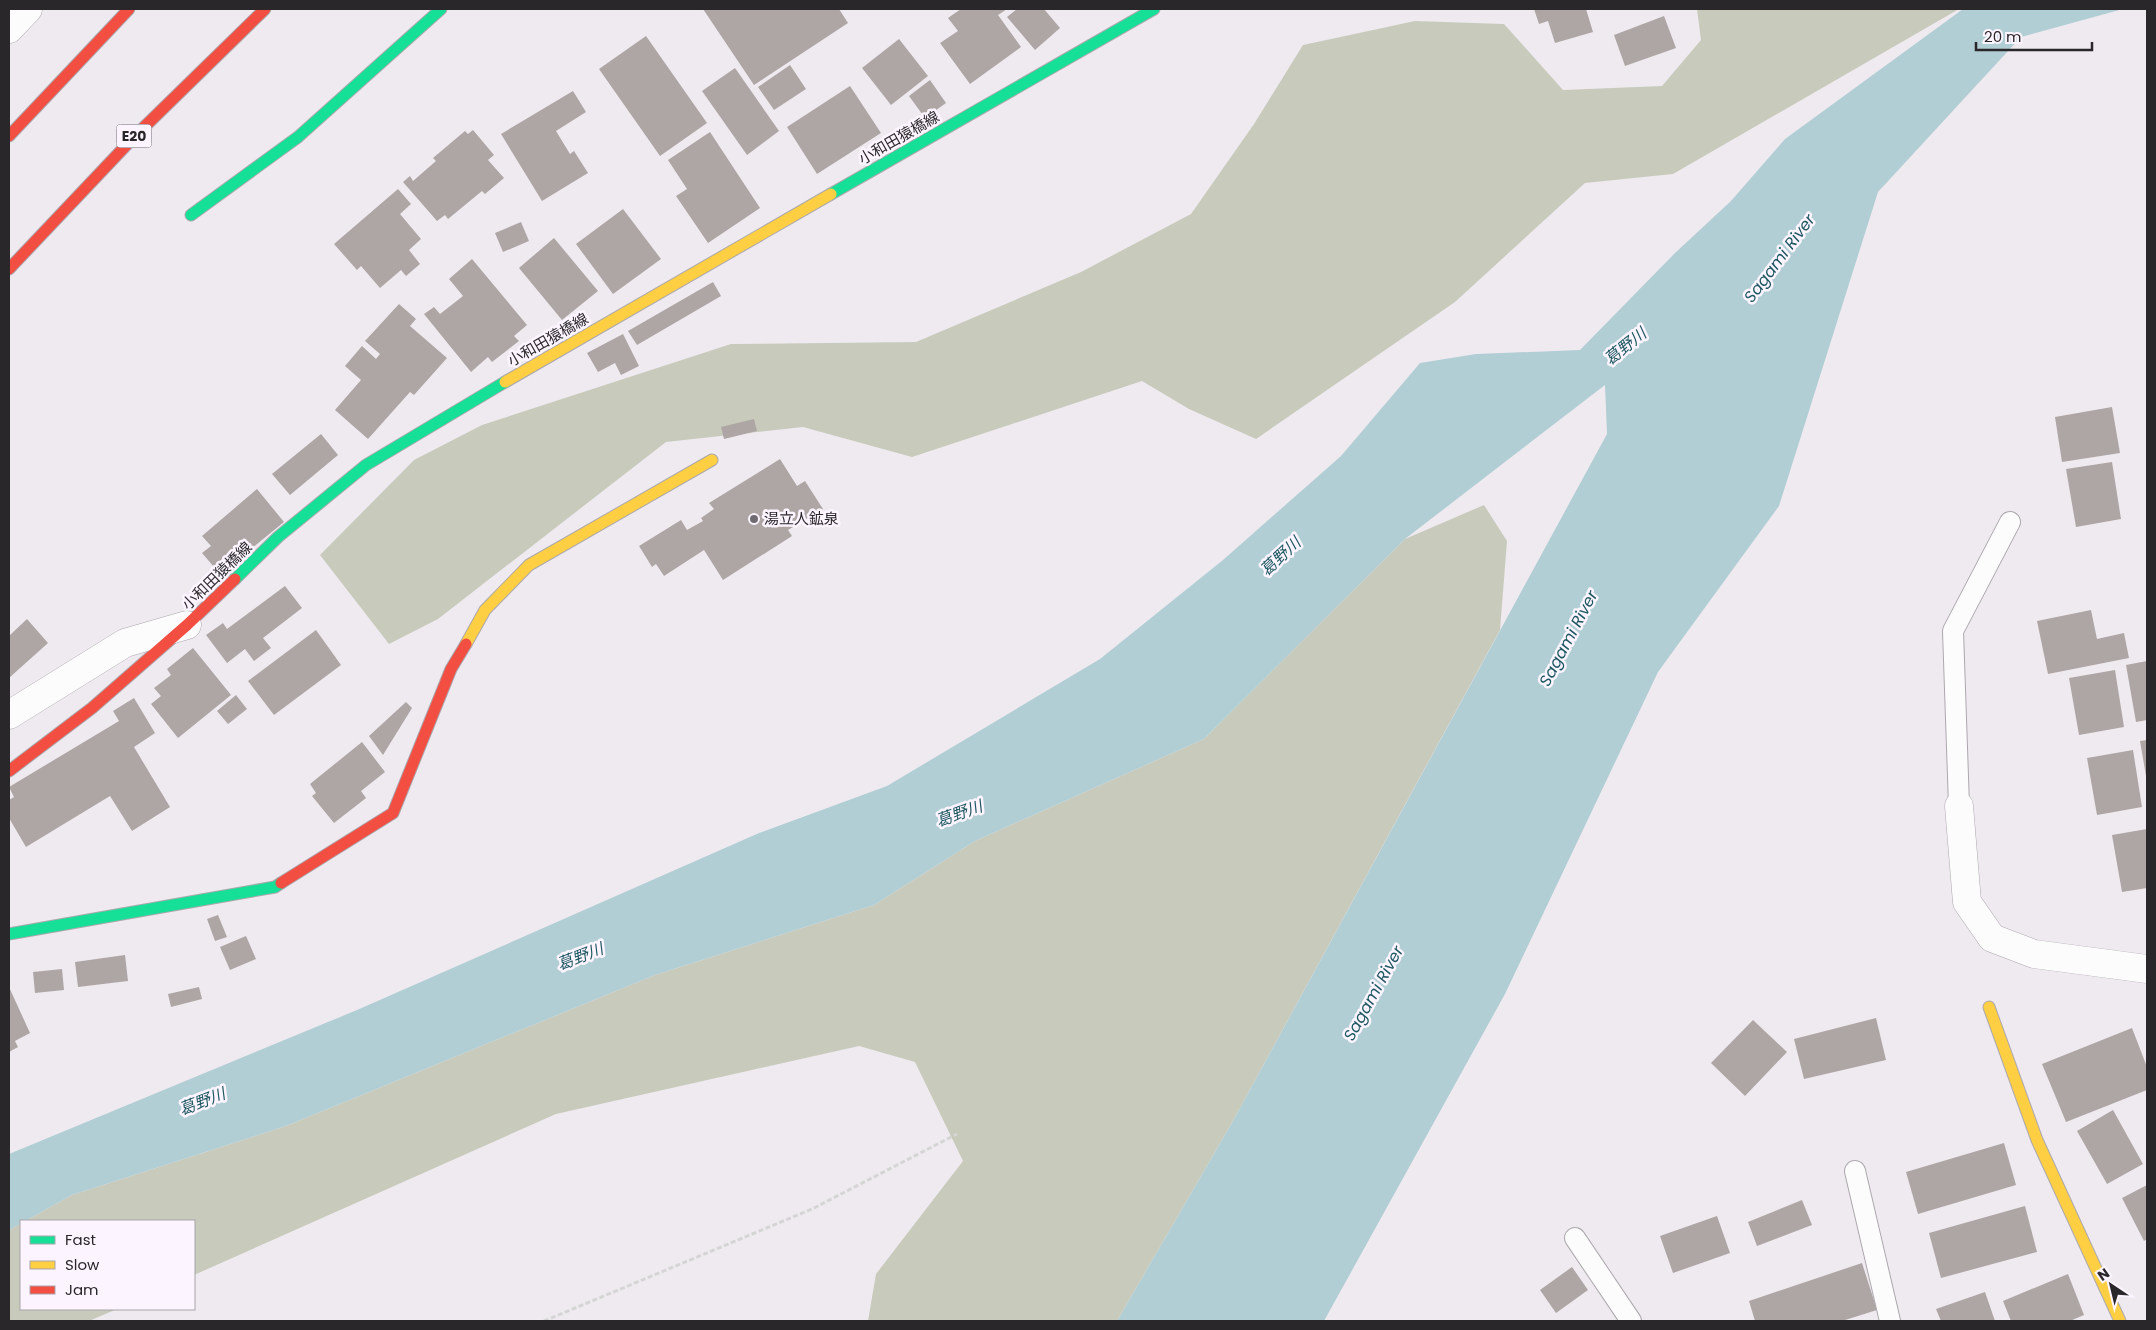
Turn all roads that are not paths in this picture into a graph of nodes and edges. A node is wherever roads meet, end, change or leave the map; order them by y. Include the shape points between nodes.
1 (28, 9) edge
2 (129, 9) edge
3 (265, 9) edge
4 (441, 9) edge
5 (1154, 9) edge
6 (9, 29) edge
7 (9, 136) edge
8 (191, 215) dead end
9 (9, 269) edge
10 (712, 460) dead end
11 (2010, 522) dead end
12 (188, 625) junction
13 (9, 716) edge
14 (9, 771) edge
15 (1959, 806) joint
16 (9, 934) edge
17 (2147, 968) edge
18 (1989, 1007) dead end
19 (1855, 1171) dead end
20 (1575, 1238) dead end
21 (1631, 1321) edge
22 (1890, 1321) edge
23 (2120, 1321) edge

1 - 6 street
2 - 7 main road
3 - 9 main road, E20 via 135,136
4 - 8 main road via 298,137
5 - 12 main road, 小和田猿橋線 via 475,399 366,465 278,537
10 - 16 main road via 529,565 485,610 451,669 393,813 275,887
11 - 15 lane via 1953,631
12 - 13 street via 125,643
12 - 14 main road, 小和田猿橋線 via 92,708
15 - 17 street via 1966,902 1992,938 2034,954
18 - 23 main road via 2037,1140
19 - 22 lane
20 - 21 lane

